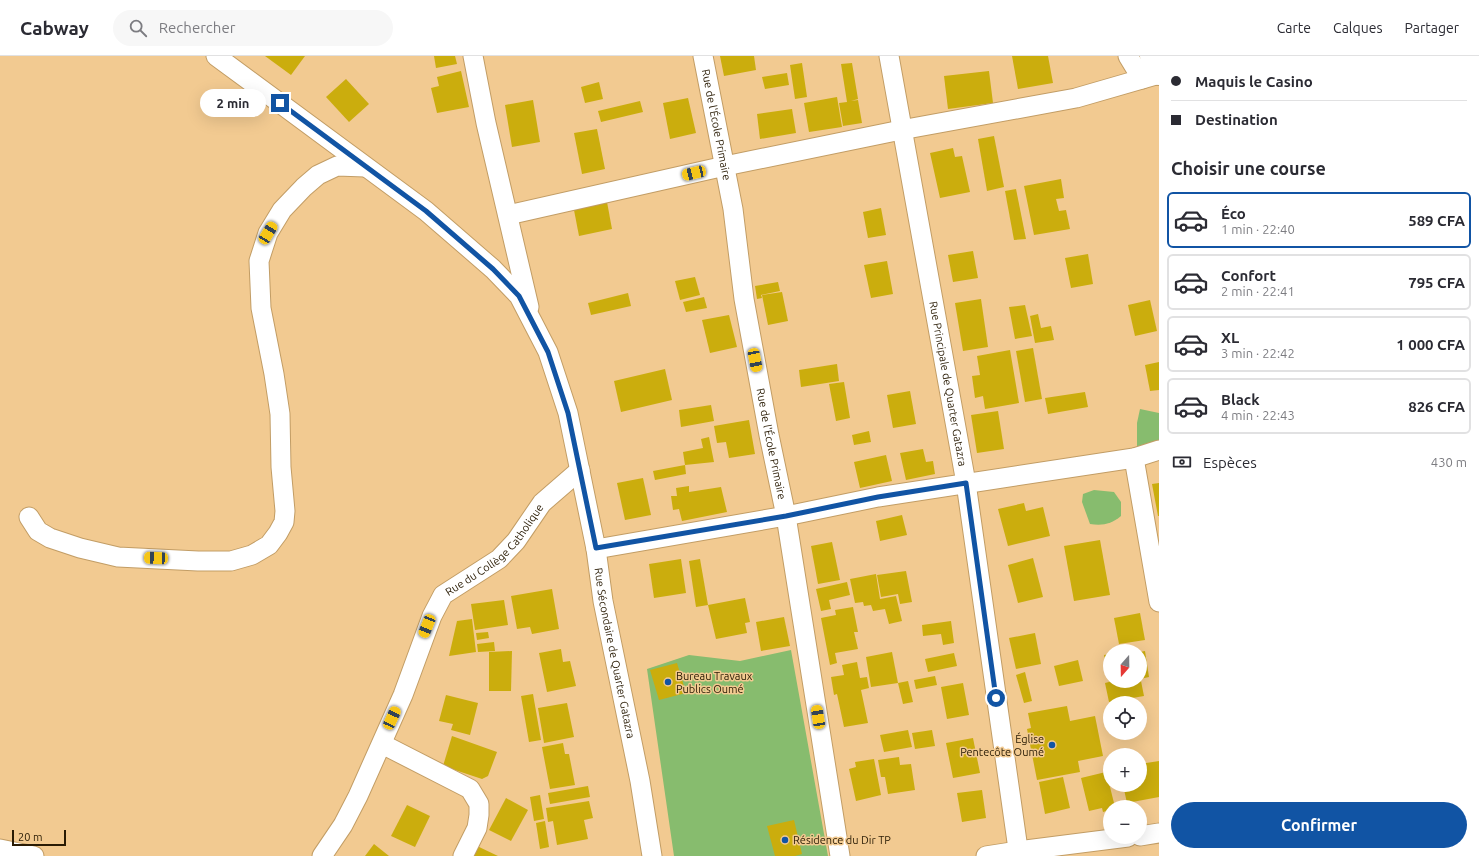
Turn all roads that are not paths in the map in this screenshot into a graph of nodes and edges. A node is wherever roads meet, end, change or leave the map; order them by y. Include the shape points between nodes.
1 (216, 56) edge
2 (473, 56) edge
3 (703, 56) edge
4 (889, 56) edge
5 (1128, 56) edge
6 (1151, 56) edge
7 (1153, 76) edge
8 (901, 130) junction
9 (725, 166) junction
10 (365, 167) junction
11 (508, 216) junction
12 (533, 322) junction
13 (1159, 450) edge
14 (1134, 458) junction
15 (580, 470) junction
16 (966, 483) junction
17 (786, 516) junction
18 (29, 517) dead end
19 (596, 548) junction
20 (1159, 602) edge
21 (382, 744) junction
22 (1159, 833) edge
23 (1147, 835) edge
24 (1103, 841) edge
25 (0, 849) edge
26 (1019, 853) edge
27 (34, 856) edge
28 (322, 856) edge
29 (463, 856) edge
30 (652, 856) edge
31 (840, 856) edge
32 (986, 856) edge

1 - 10 street, Rue Sécondaire de Quarter Gatazra
2 - 11 street
3 - 9 street, Rue de l'École Primaire
4 - 8 street, Rue Principale de Quarter Gatazra
5 - 7 street
6 - 7 main road
7 - 8 street via 1076,98
8 - 9 street
8 - 16 street, Rue Principale de Quarter Gatazra
9 - 11 street
9 - 17 street, Rue de l'École Primaire via 744,299
10 - 12 street, Rue Sécondaire de Quarter Gatazra via 426,211 493,269 519,296
10 - 18 street via 337,166 318,175 304,187 282,210 268,233 259,261 261,308 280,414 285,511 284,522 269,545 252,555 231,561 118,557 50,538 38,531
11 - 12 street
12 - 15 street, Rue Sécondaire de Quarter Gatazra via 548,352 568,413
13 - 14 street
14 - 16 street
14 - 20 street
15 - 19 street, Rue Sécondaire de Quarter Gatazra
15 - 21 street, Rue du Collège Catholique via 542,503 516,541 499,559 443,595 429,623
16 - 17 street via 878,497
16 - 26 street, Rue Principale de Quarter Gatazra
17 - 19 street
17 - 31 street, Rue de l'École Primaire
19 - 30 street, Rue Sécondaire de Quarter Gatazra via 603,601 640,780
21 - 28 street, Rue du Collège Catholique via 343,825
21 - 29 street via 470,789 479,804 479,815 477,828
22 - 23 street
24 - 26 street
25 - 27 street
26 - 32 street

